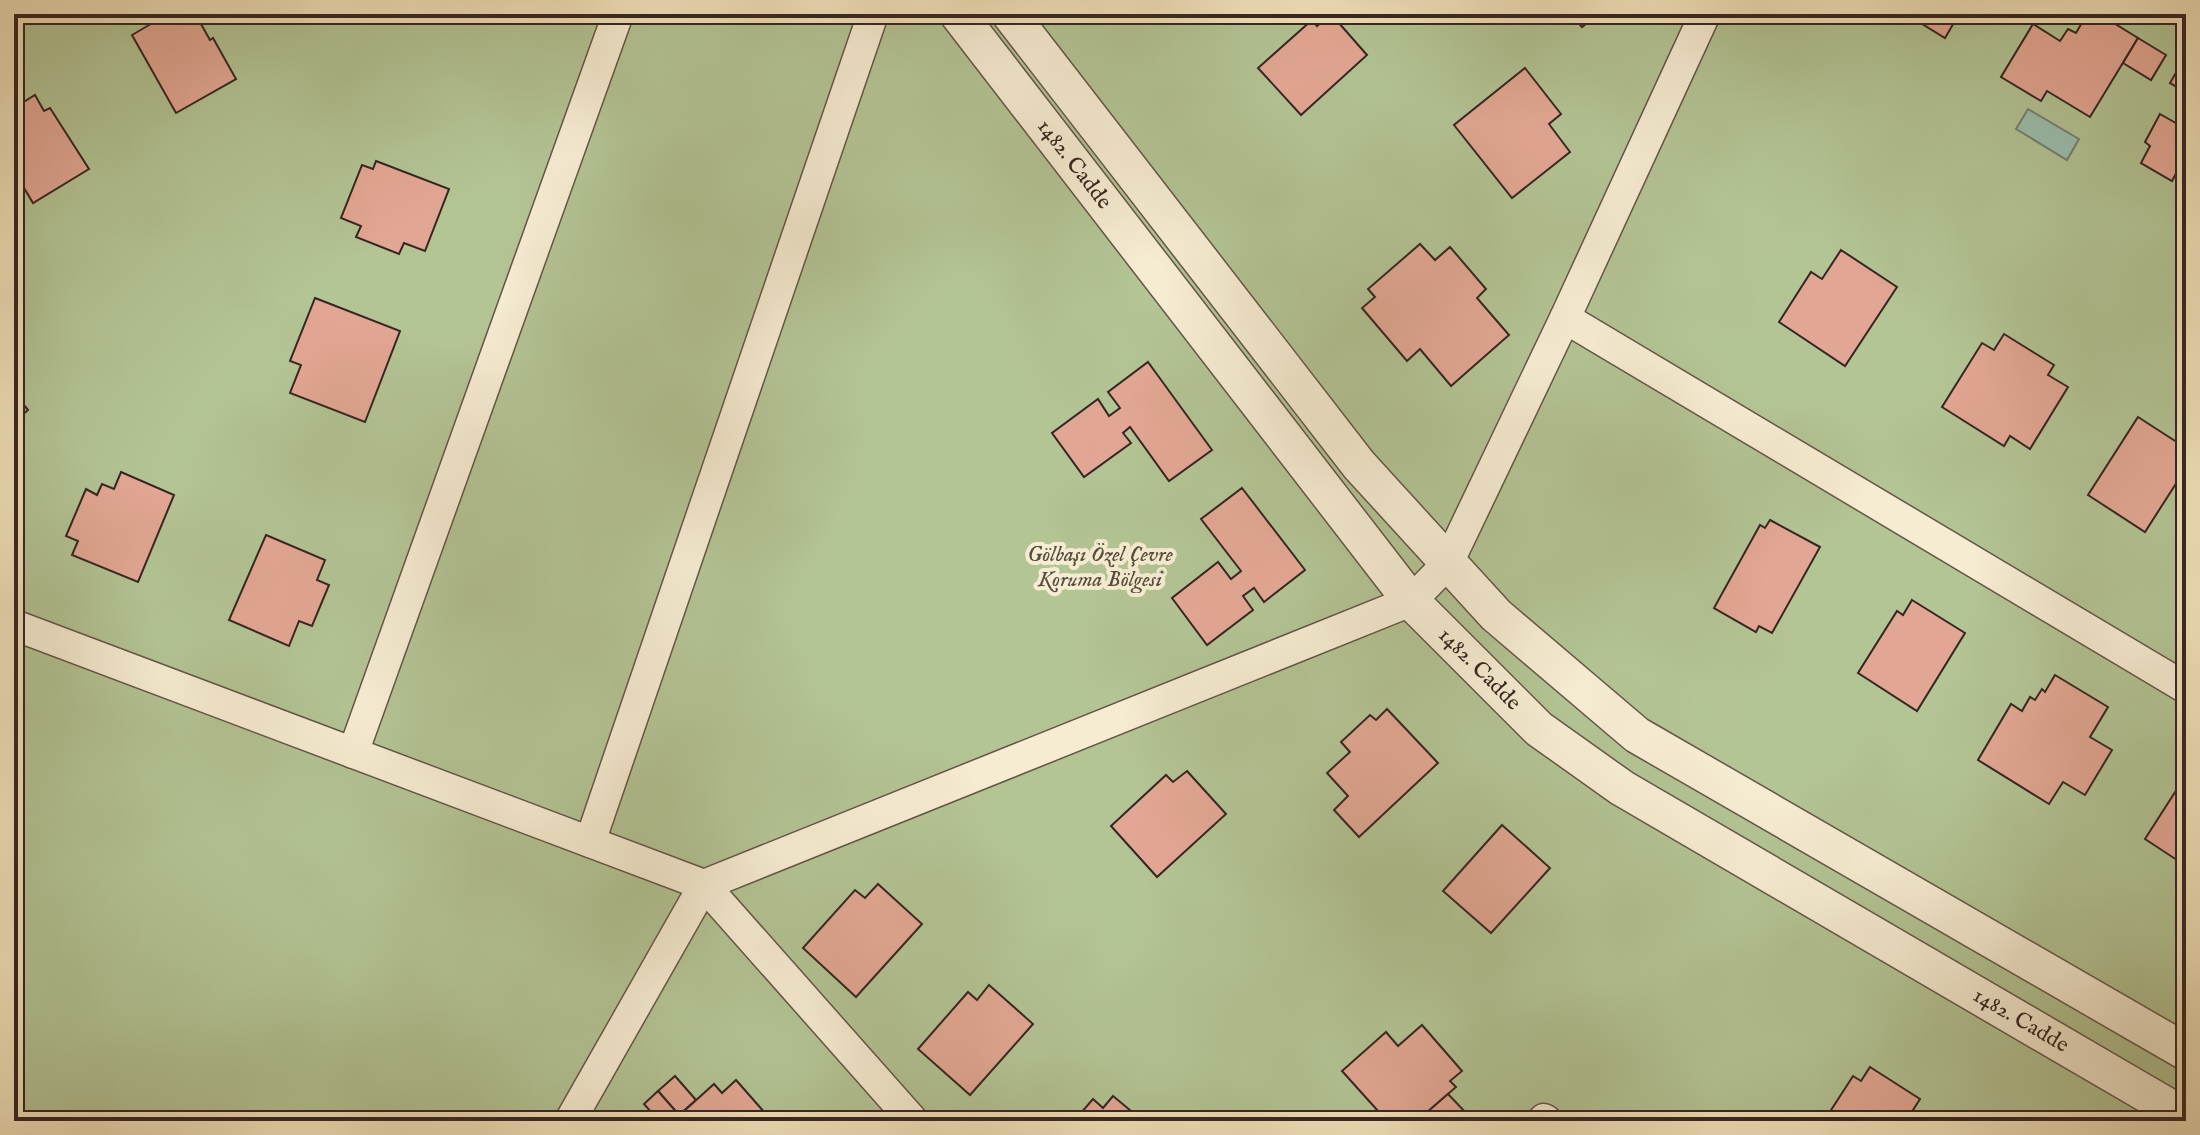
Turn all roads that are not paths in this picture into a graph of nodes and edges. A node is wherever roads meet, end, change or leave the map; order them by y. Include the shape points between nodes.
1 (618, 14) edge
2 (873, 14) edge
3 (958, 14) edge
4 (1010, 14) edge
5 (1705, 14) edge
6 (1565, 318) junction
7 (1448, 563) junction
8 (1411, 601) junction
9 (14, 625) edge
10 (2186, 688) edge
11 (353, 753) junction
12 (590, 842) junction
13 (704, 885) junction
14 (2186, 1052) edge
15 (2186, 1117) edge
16 (570, 1121) edge
17 (913, 1121) edge

1 - 11 street
2 - 12 street
3 - 8 street, 1482. Cadde
4 - 7 street, 1482. Cadde via 1359,465
5 - 6 street
6 - 7 street
6 - 10 street
7 - 8 street
7 - 14 street, 1482. Cadde via 1496,615 1637,735
8 - 13 street
8 - 15 street, 1482. Cadde via 1539,729 1622,788
9 - 11 street
11 - 12 street
12 - 13 street
13 - 16 street
13 - 17 street

